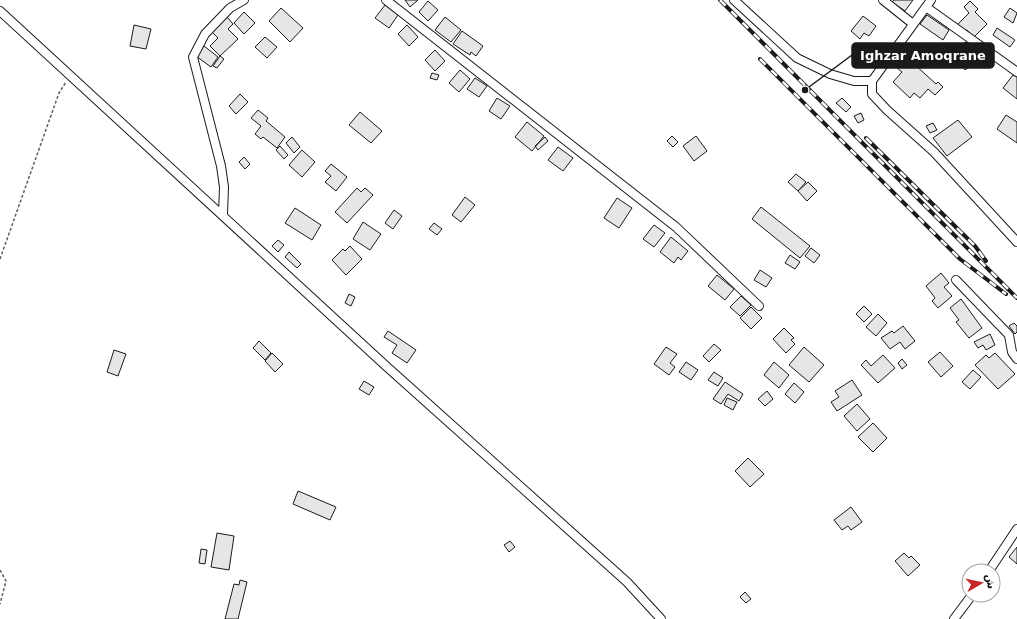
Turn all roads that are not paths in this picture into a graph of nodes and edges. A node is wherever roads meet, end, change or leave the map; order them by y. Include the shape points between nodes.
1 (244, 0) edge
2 (386, 0) edge
3 (734, 0) edge
4 (883, 0) edge
5 (931, 0) edge
6 (926, 7) junction
7 (0, 11) edge
8 (913, 24) junction
9 (1017, 72) edge
10 (872, 81) junction
11 (223, 214) junction
12 (1017, 242) edge
13 (956, 280) dead end
14 (759, 306) dead end
15 (1017, 359) edge
16 (1017, 529) edge
17 (994, 563) edge
18 (966, 603) edge
19 (661, 619) edge
20 (954, 619) edge

1 - 11 street via 230,8 205,34 193,57 221,166 224,187
2 - 14 street via 676,228
3 - 10 street via 797,58 830,74 854,81
4 - 8 street
5 - 6 street
6 - 8 street
6 - 9 street
7 - 11 street
8 - 10 street
10 - 12 street via 872,94 934,152
11 - 19 street via 392,372 627,582
13 - 15 street via 1010,335 1012,352
16 - 17 street
18 - 20 street

